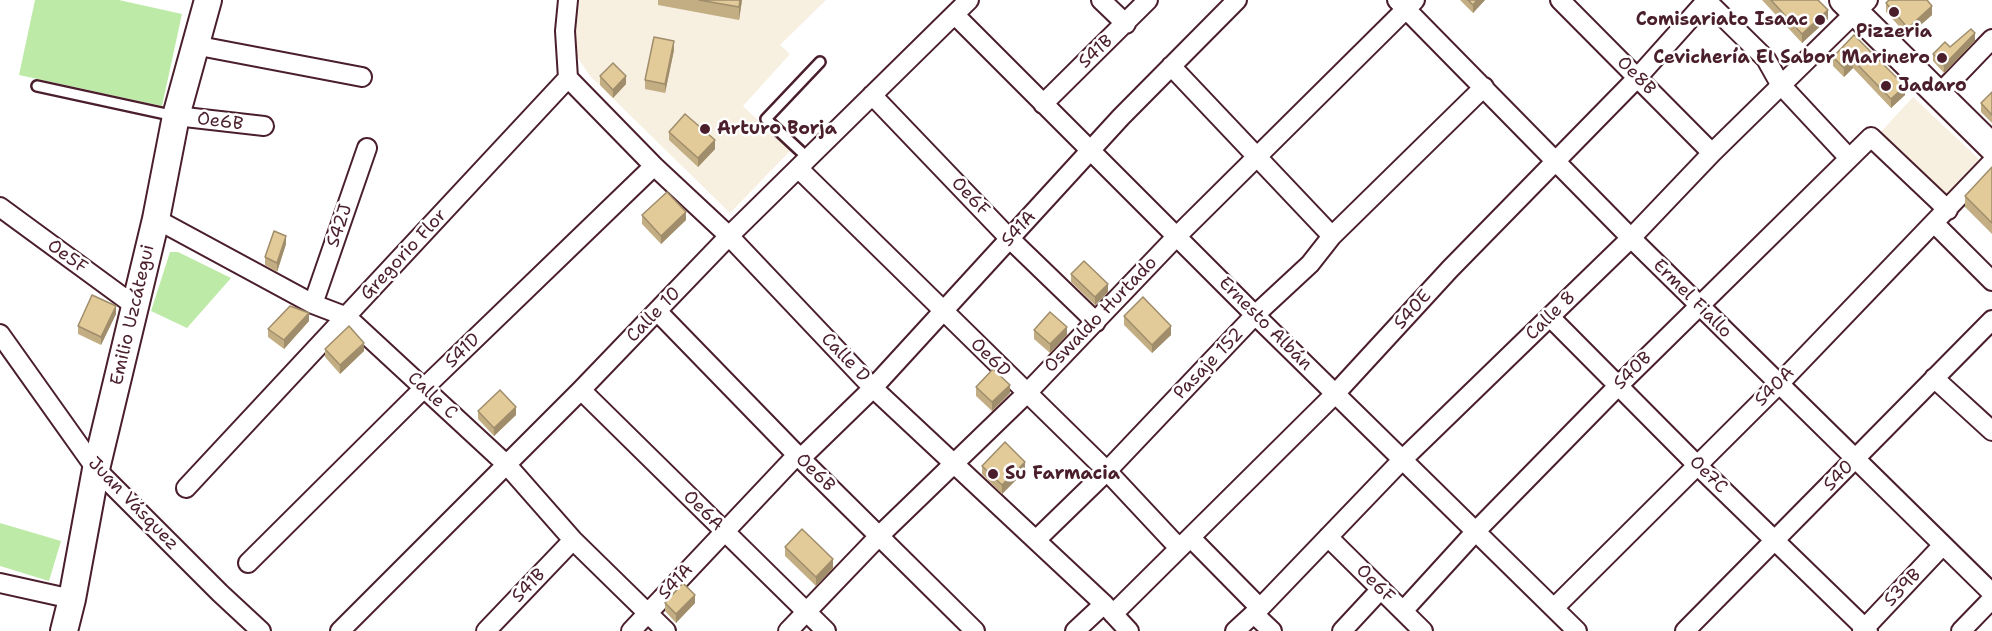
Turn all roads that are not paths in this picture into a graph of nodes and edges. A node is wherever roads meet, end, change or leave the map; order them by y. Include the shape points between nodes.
1 (208, 0) edge
2 (568, 0) edge
3 (969, 0) edge
4 (1101, 0) edge
5 (1148, 0) edge
6 (1237, 0) edge
7 (1560, 0) edge
8 (1706, 0) edge
9 (1406, 3) edge
10 (1855, 4) edge
11 (955, 15) junction
12 (1126, 24) junction
13 (1992, 39) edge
14 (194, 45) junction
15 (820, 62) dead end
16 (1171, 66) junction
17 (362, 77) dead end
18 (568, 78) junction
19 (1637, 78) junction
20 (1780, 84) junction
21 (37, 86) dead end
22 (1484, 87) junction
23 (1939, 94) junction
24 (872, 95) junction
25 (1043, 104) junction
26 (176, 116) junction
27 (264, 126) dead end
28 (1992, 147) edge
29 (367, 148) dead end
30 (1092, 151) junction
31 (1712, 153) junction
32 (1256, 157) junction
33 (1849, 158) junction
34 (1556, 161) junction
35 (1992, 162) edge
36 (804, 164) junction
37 (654, 166) junction
38 (0, 207) edge
39 (1948, 210) junction
40 (156, 219) junction
41 (1934, 223) junction
42 (729, 236) junction
43 (1332, 236) junction
44 (1176, 237) junction
45 (1010, 238) junction
46 (1630, 238) junction
47 (1992, 281) edge
48 (314, 304) junction
49 (135, 306) junction
50 (1699, 306) junction
51 (657, 312) junction
52 (944, 312) junction
53 (1255, 315) junction
54 (346, 317) junction
55 (1550, 317) junction
56 (1992, 320) edge
57 (1096, 322) junction
58 (0, 333) edge
59 (1934, 378) junction
60 (1779, 384) junction
61 (1619, 385) junction
62 (424, 388) junction
63 (873, 388) junction
64 (581, 390) junction
65 (1027, 393) junction
66 (1335, 394) junction
67 (1992, 431) edge
68 (799, 457) junction
69 (1855, 459) junction
70 (1402, 460) junction
71 (953, 464) junction
72 (507, 465) junction
73 (1697, 465) junction
74 (96, 469) junction
75 (1107, 471) junction
76 (186, 488) dead end
77 (1476, 531) junction
78 (724, 532) junction
79 (880, 535) junction
80 (1328, 537) junction
81 (573, 540) junction
82 (1036, 540) junction
83 (1775, 541) junction
84 (1185, 543) junction
85 (1943, 545) junction
86 (248, 562) dead end
87 (0, 583) edge
88 (1381, 589) junction
89 (1992, 593) edge
90 (72, 599) junction
91 (1992, 599) edge
92 (1554, 608) junction
93 (1108, 609) junction
94 (1257, 611) junction
95 (1403, 611) junction
96 (648, 613) junction
97 (806, 613) junction
98 (1865, 630) edge
99 (64, 631) edge
100 (261, 631) edge
101 (340, 631) edge
102 (486, 631) edge
103 (630, 631) edge
104 (666, 631) edge
105 (788, 631) edge
106 (826, 631) edge
107 (975, 631) edge
108 (1076, 631) edge
109 (1129, 631) edge
110 (1235, 631) edge
111 (1272, 631) edge
112 (1342, 631) edge
113 (1423, 631) edge
114 (1577, 631) edge
115 (1685, 631) edge
116 (1961, 631) edge

1 - 14 street, Emilio Uzcátegui
2 - 18 street
3 - 11 street, Calle 10
4 - 12 street
5 - 12 street, S41B
6 - 16 street, S41A
7 - 19 street, Oe8B
8 - 19 street, S40E
8 - 20 street via 1766,59
9 - 22 street, Ermel Fiallo
9 - 32 street, Oswaldo Hurtado
10 - 20 street, Calle 8
10 - 23 street
11 - 24 street, Calle 10
11 - 25 street, Ernesto Albán
12 - 25 street, S41B
13 - 23 street
14 - 17 street
14 - 26 street, Emilio Uzcátegui
15 - 36 lane via 766,119
16 - 30 street, S41A
16 - 32 street
18 - 37 street, Calle D
18 - 54 street, Gregorio Flor
19 - 31 street, Oe8B
19 - 34 street, S40E
20 - 31 street, Calle 8
20 - 33 street
21 - 26 lane
22 - 34 street, Ermel Fiallo
22 - 43 street, Pasaje 152
23 - 28 street
24 - 36 street, Calle 10
24 - 45 street, Oe6F
25 - 30 street, Ernesto Albán
26 - 27 street, Oe6B
26 - 40 street, Emilio Uzcátegui
29 - 48 street, S42J
30 - 44 street, Ernesto Albán
30 - 45 street, S41A
31 - 46 street, Calle 8
32 - 43 street
32 - 44 street, Oswaldo Hurtado
33 - 39 street, S40B via 1871,137
33 - 50 street, S40B
34 - 46 street, Ermel Fiallo
34 - 66 street, S40E
35 - 39 street, S40A
36 - 42 street, Calle 10
36 - 52 street, Oe6D
37 - 42 street, Calle D
37 - 62 street, S41D
38 - 49 street, Oe5F
39 - 41 street, S40A
40 - 48 street, Calle C
40 - 49 street, Emilio Uzcátegui
41 - 47 street
41 - 60 street, S40A
42 - 51 street, Calle 10
42 - 63 street, Calle D
43 - 53 street, Pasaje 152 via 1310,264
44 - 53 street, Ernesto Albán
44 - 57 street, Oswaldo Hurtado
45 - 52 street, S41A
45 - 57 street, Oe6F
46 - 50 street, Ermel Fiallo
46 - 55 street, Calle 8
48 - 54 street, Calle C
49 - 74 street, Emilio Uzcátegui
50 - 60 street, Ermel Fiallo
50 - 61 street, S40B
51 - 64 street, Calle 10
51 - 68 street, Oe6B
52 - 63 street, S41A
52 - 65 street, Oe6D
53 - 66 street, Ernesto Albán
53 - 75 street, Pasaje 152
54 - 62 street, Calle C
54 - 76 street, Gregorio Flor
55 - 61 street, Oe7C
55 - 70 street, Calle 8
56 - 59 street, S40
57 - 65 street, Oswaldo Hurtado
58 - 74 street, Juan Vásquez
59 - 67 street
59 - 69 street, S40
60 - 69 street, Ermel Fiallo
60 - 73 street, S40A
61 - 73 street, Oe7C
61 - 77 street, S40B
62 - 72 street, Calle C
62 - 86 street, S41D
63 - 68 street, S41A
63 - 71 street, Calle D
64 - 72 street, Calle 10
64 - 78 street, Oe6A
65 - 71 street, Oswaldo Hurtado
65 - 75 street, Oe6D
66 - 70 street, Ernesto Albán
66 - 84 street, S40E
68 - 78 street, S41A
68 - 79 street, Oe6B
69 - 83 street, S40
69 - 85 street, Ermel Fiallo
70 - 77 street, Ernesto Albán
70 - 80 street, Calle 8
71 - 79 street, Oswaldo Hurtado
71 - 82 street, Calle D
72 - 81 street, Calle C
72 - 101 street, Calle 10
73 - 83 street, Oe7C
73 - 92 street, S40A
74 - 90 street, Emilio Uzcátegui
74 - 100 street, Juan Vásquez
75 - 82 street, Pasaje 152
75 - 84 street, Oe6D
77 - 92 street, Ernesto Albán
77 - 95 street, S40B
78 - 96 street, S41A
78 - 97 street, Oe6A
79 - 97 street, Oswaldo Hurtado
79 - 107 street, Oe6B
80 - 88 street, Oe6F
80 - 94 street, Calle 8
81 - 96 street, Calle C
81 - 102 street, S41B
82 - 93 street, Calle D
83 - 98 street, Oe7C
83 - 115 street, S40
84 - 93 street, S40E
84 - 94 street, Oe6D
85 - 89 street, Ermel Fiallo
85 - 98 street, S39B
87 - 90 street
88 - 95 street, Oe6F
88 - 112 street
90 - 99 street, Emilio Uzcátegui
91 - 116 street
92 - 114 street, Ernesto Albán
93 - 108 street, S40E
93 - 109 street, Calle D
94 - 110 street, Calle 8
94 - 111 street, Oe6D
95 - 113 street, Oe6F
96 - 103 street, S41A
96 - 104 street, Calle C
97 - 105 street, Oswaldo Hurtado
97 - 106 street, Oe6A

